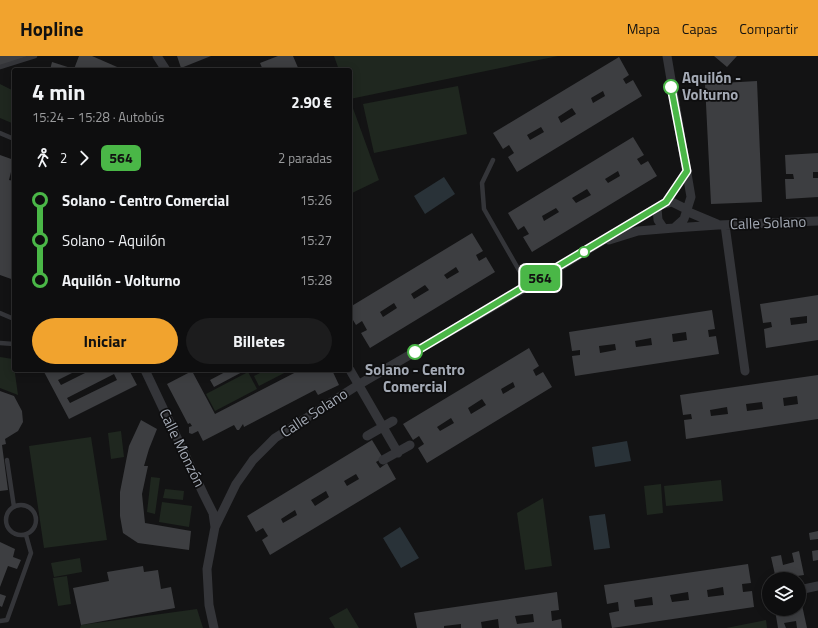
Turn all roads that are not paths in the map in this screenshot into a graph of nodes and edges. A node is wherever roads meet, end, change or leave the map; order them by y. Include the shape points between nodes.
1 (35, 56) edge
2 (157, 56) edge
3 (667, 56) edge
4 (0, 67) edge
5 (165, 68) edge
6 (0, 133) edge
7 (12, 138) edge
8 (493, 160) dead end
9 (687, 171) junction
10 (666, 202) junction
11 (657, 208) junction
12 (686, 210) junction
13 (818, 221) edge
14 (722, 225) junction
15 (674, 228) junction
16 (664, 230) junction
17 (597, 244) junction
18 (528, 286) junction
19 (0, 313) edge
20 (12, 318) edge
21 (0, 343) edge
22 (12, 344) edge
23 (745, 371) dead end
24 (146, 372) edge
25 (351, 372) edge
26 (358, 385) junction
27 (393, 421) dead end
28 (382, 426) junction
29 (367, 436) dead end
30 (410, 445) dead end
31 (398, 453) junction
32 (7, 460) dead end
33 (383, 460) dead end
34 (14, 507) junction
35 (0, 515) edge
36 (6, 517) junction
37 (215, 527) junction
38 (26, 535) junction
39 (818, 586) edge
40 (806, 589) edge
41 (0, 621) edge
42 (214, 628) edge

1 - 4 lane
2 - 5 street
3 - 9 street
6 - 7 lane
8 - 18 lane via 482,183 484,209
9 - 10 street
9 - 12 street via 691,197
10 - 11 street, Calle Solano
10 - 12 street, Calle Solano via 679,204
11 - 16 street via 658,220
11 - 17 street, Calle Solano
12 - 14 street, Calle Solano
12 - 15 street via 684,219
13 - 14 street, Calle Solano
14 - 15 street, Calle Solano
14 - 23 street
15 - 16 street, Calle Solano
16 - 17 street, Calle Solano via 638,231
17 - 18 street, Calle Solano
18 - 26 street, Calle Solano
19 - 20 lane
21 - 22 lane
24 - 37 street, Calle Monzón via 213,513
25 - 26 street
26 - 28 street
26 - 37 street, Calle Solano via 275,438 253,460 236,484
27 - 28 street
28 - 29 street
28 - 31 street
30 - 31 street
31 - 33 street
32 - 34 lane
34 - 36 lane via 7,512
34 - 38 lane via 24,505 35,514 36,524
35 - 36 lane
36 - 38 lane via 7,528 11,532 20,536
37 - 42 street, Calle Solano via 207,570 209,605
38 - 41 lane via 31,553 6,620
39 - 40 street

